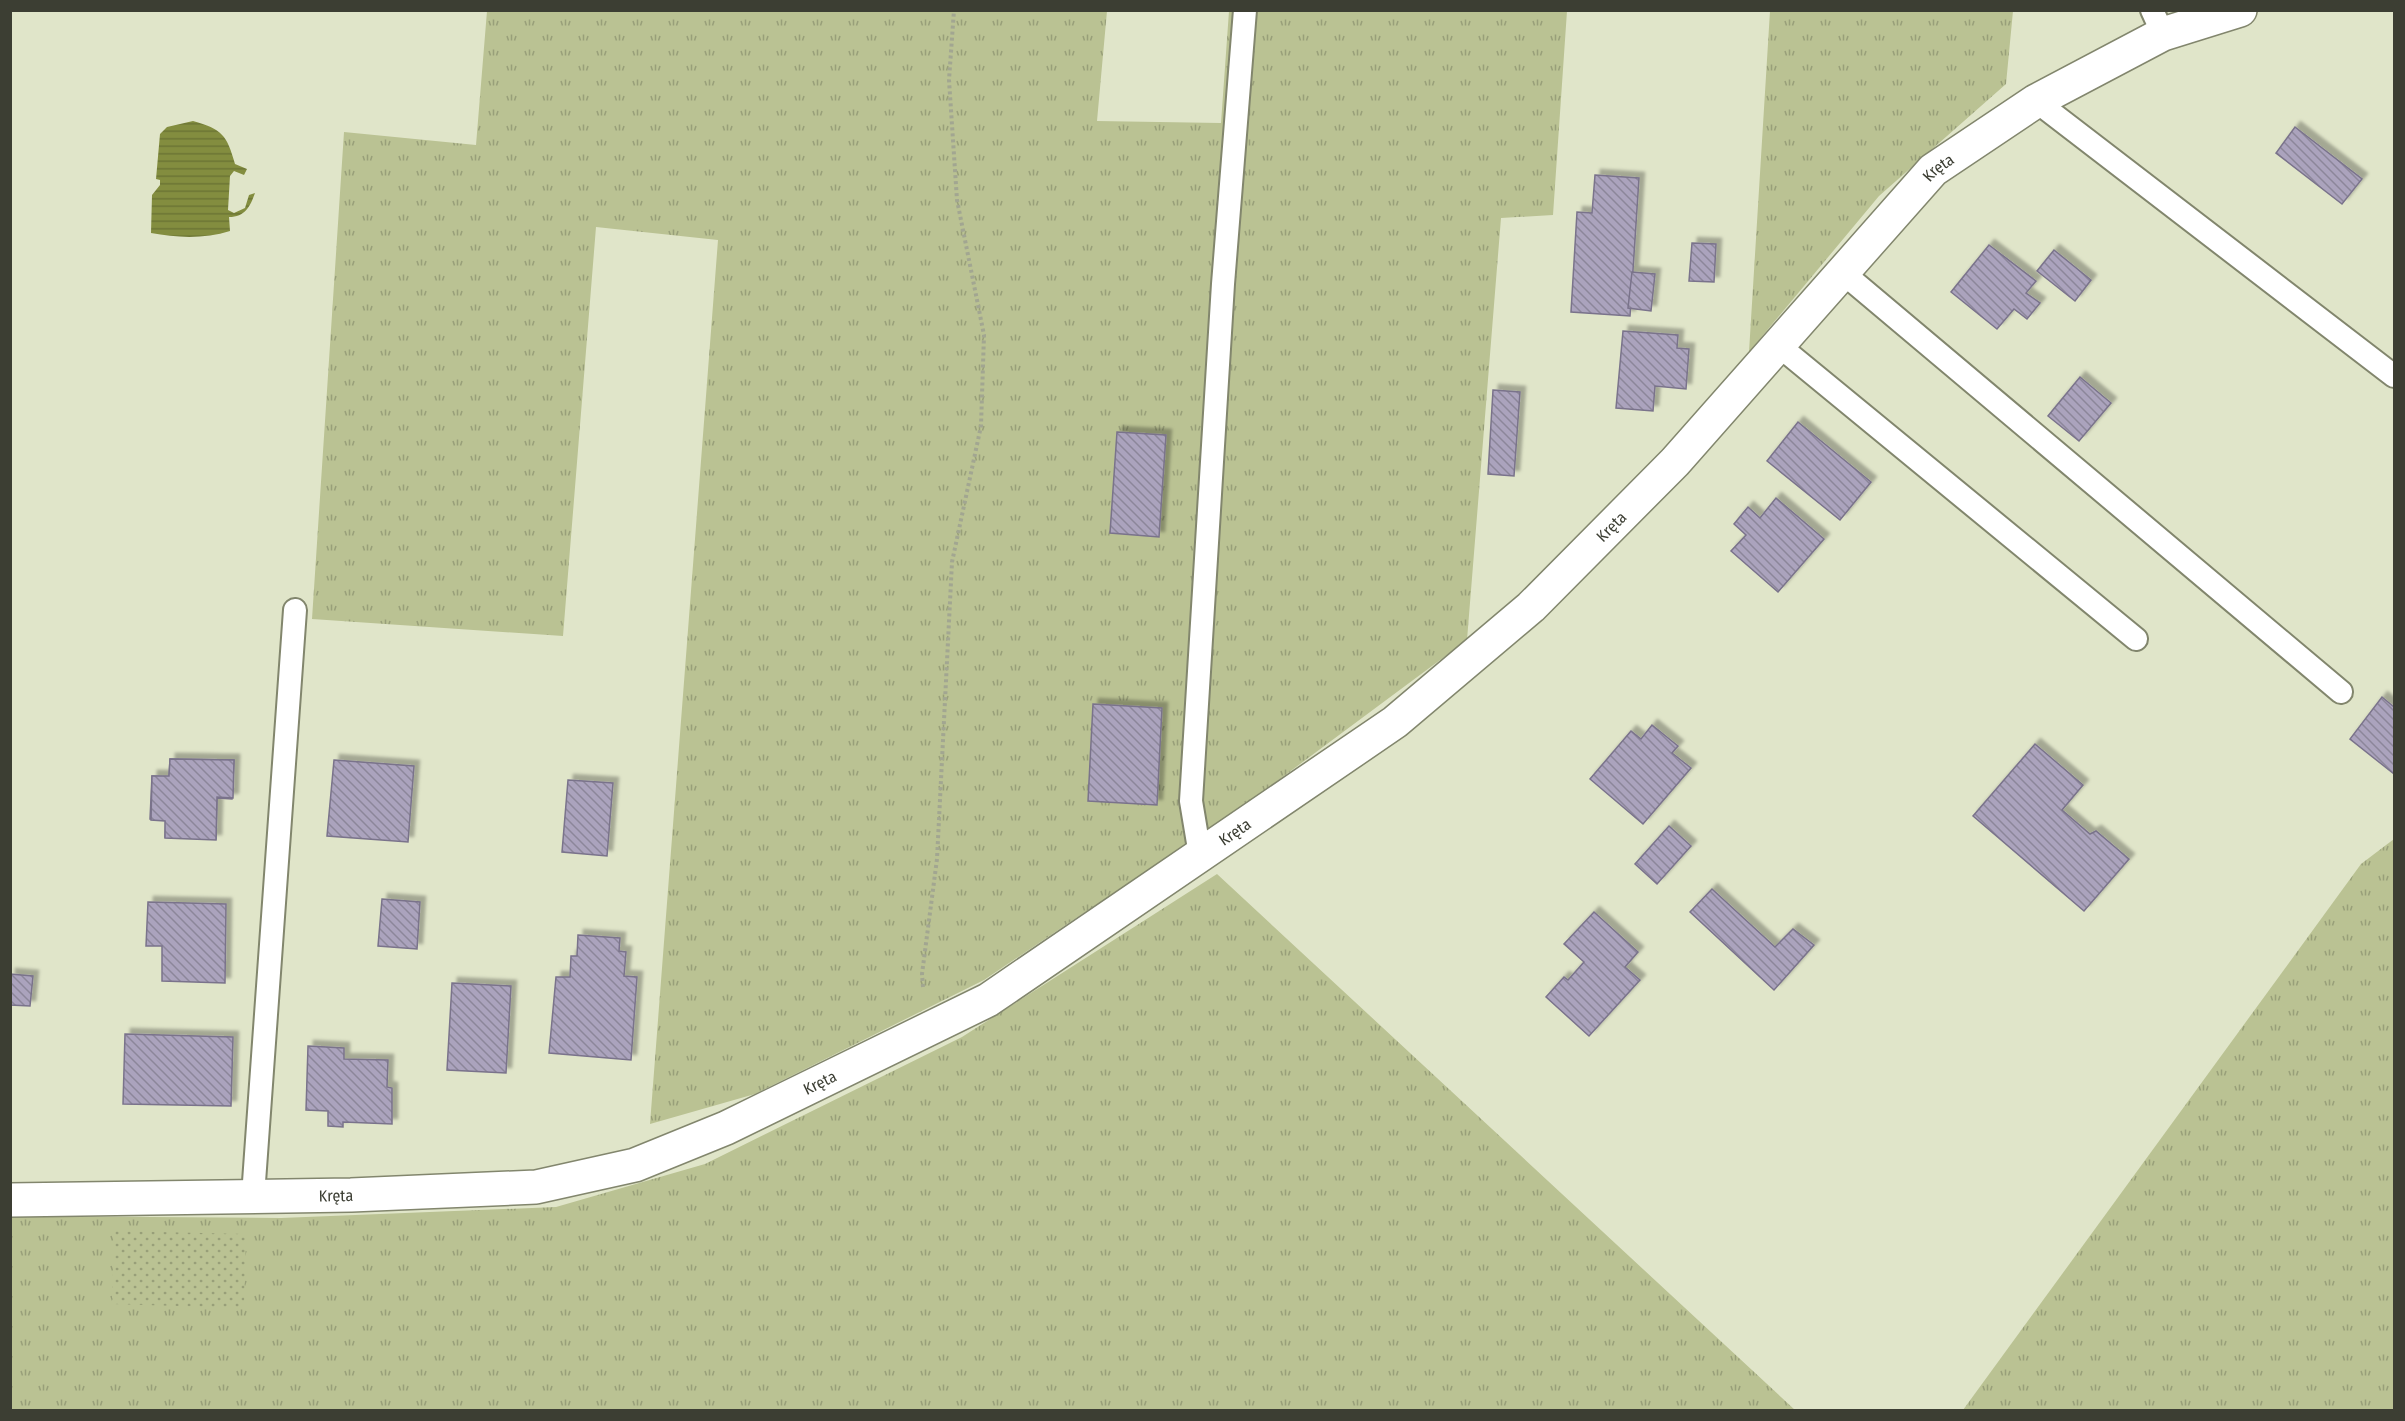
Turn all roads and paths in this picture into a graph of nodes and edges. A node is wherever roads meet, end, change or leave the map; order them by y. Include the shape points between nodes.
1 (954, 10) edge
2 (1245, 10) edge
3 (2240, 10) edge
4 (2158, 22) edge
5 (2036, 101) junction
6 (1842, 272) junction
7 (1778, 345) junction
8 (2394, 376) edge
9 (295, 610) dead end
10 (2136, 639) dead end
11 (2341, 692) dead end
12 (1200, 855) junction
13 (927, 1030) junction
14 (253, 1196) junction
15 (10, 1200) edge

1 - 13 path via 949,80 956,189 984,335 981,426 952,562 937,859 922,974
2 - 12 lane via 1191,801
3 - 4 street, Kręta
4 - 5 street, Kręta
5 - 6 street, Kręta via 1933,170
5 - 8 lane
6 - 7 street, Kręta
6 - 11 lane
7 - 10 lane
7 - 12 street, Kręta via 1675,462 1531,607 1395,722
9 - 14 lane
12 - 13 street, Kręta via 988,1000
13 - 14 street, Kręta via 726,1128 635,1165 536,1187
14 - 15 street, Kręta

